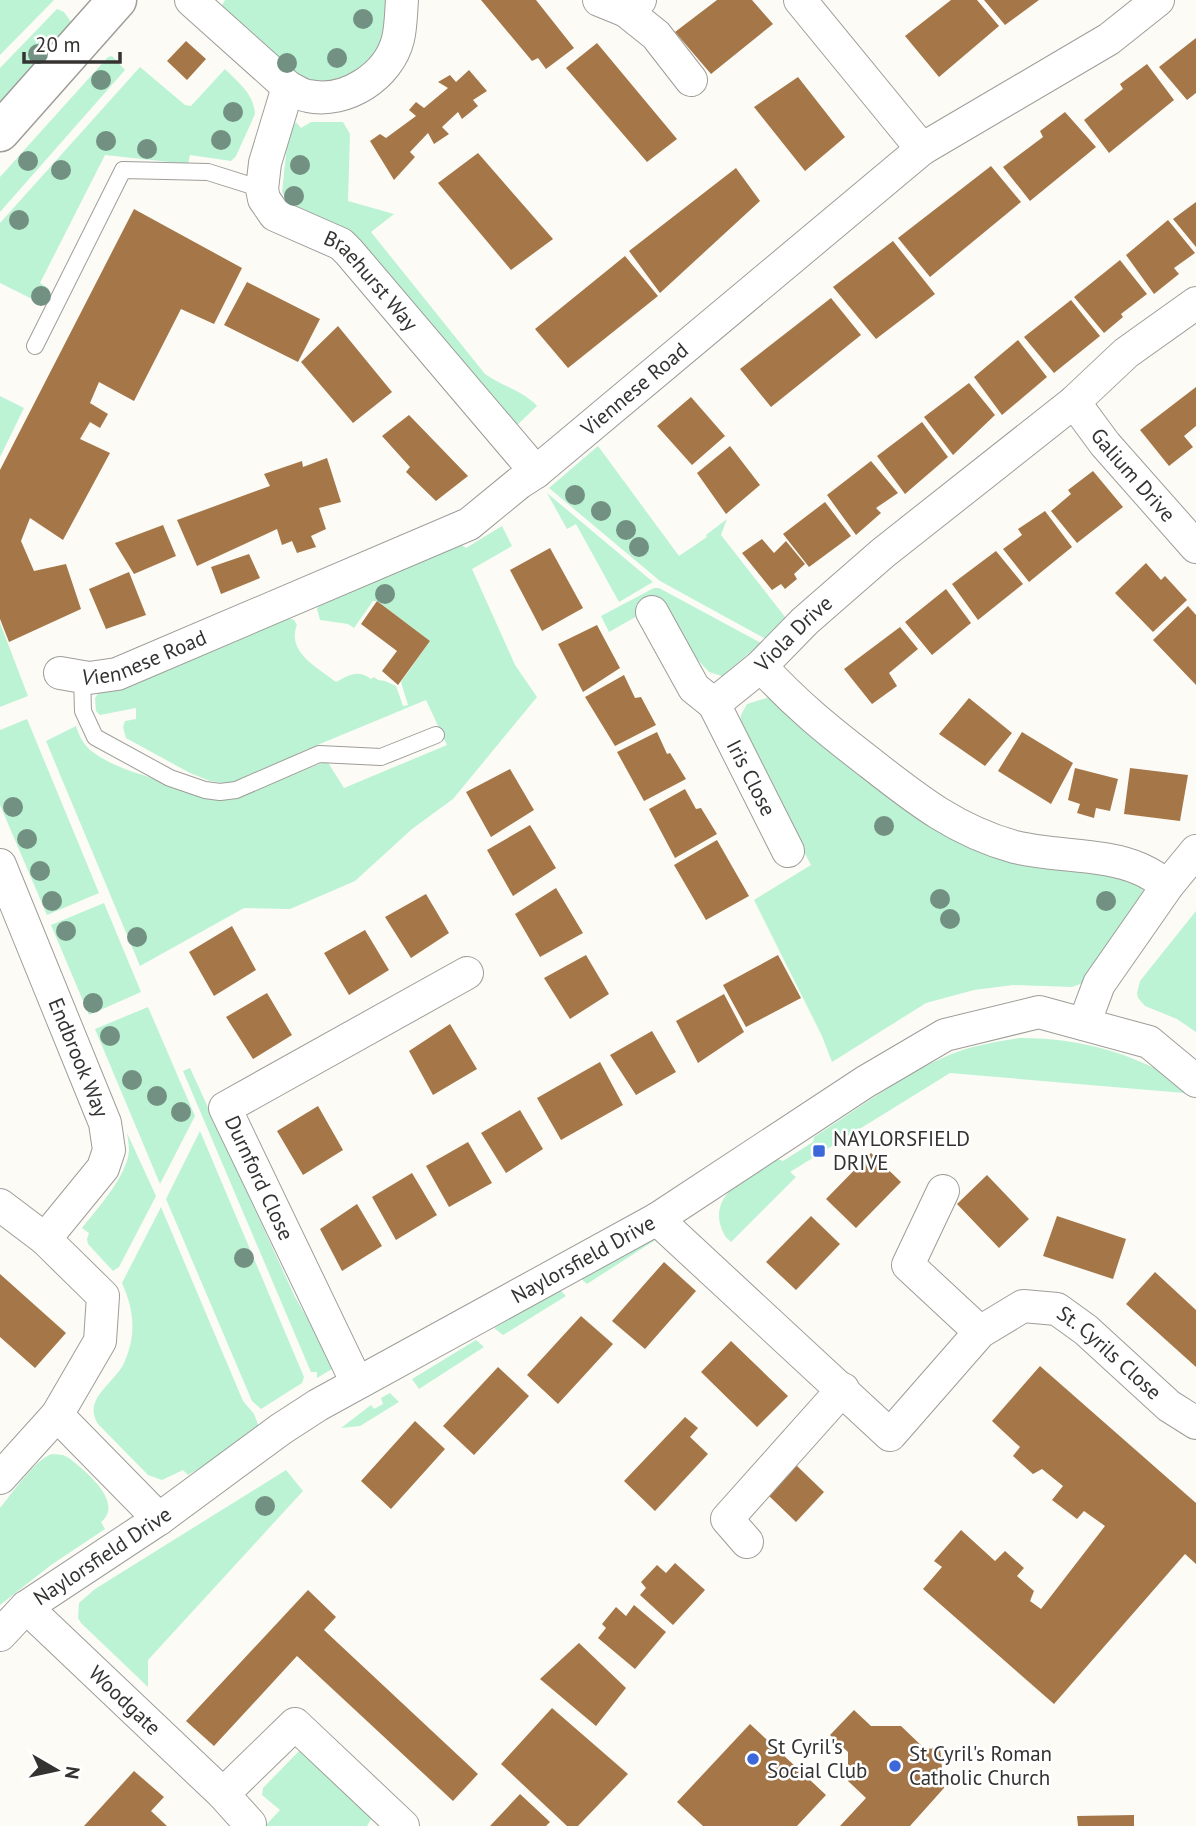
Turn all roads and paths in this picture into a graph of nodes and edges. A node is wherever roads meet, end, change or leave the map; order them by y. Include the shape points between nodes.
1 (117, 0) edge
2 (191, 0) edge
3 (402, 0) edge
4 (800, 0) edge
5 (1158, 0) edge
6 (621, 4) edge
7 (691, 80) dead end
8 (288, 87) junction
9 (0, 132) edge
10 (922, 149) junction
11 (262, 189) junction
12 (1196, 303) edge
13 (34, 346) dead end
14 (1074, 402) junction
15 (536, 472) junction
16 (1196, 547) edge
17 (652, 612) dead end
18 (761, 666) junction
19 (71, 675) joint
20 (714, 704) junction
21 (436, 735) dead end
22 (788, 851) dead end
23 (1196, 851) edge
24 (0, 864) edge
25 (1168, 885) junction
26 (467, 973) dead end
27 (1084, 1024) junction
28 (1196, 1081) edge
29 (943, 1191) dead end
30 (0, 1205) edge
31 (657, 1219) junction
32 (45, 1239) junction
33 (980, 1332) junction
34 (357, 1383) junction
35 (843, 1389) junction
36 (58, 1415) junction
37 (1196, 1423) edge
38 (0, 1478) edge
39 (159, 1519) junction
40 (727, 1532) dead end
41 (26, 1607) junction
42 (0, 1635) edge
43 (223, 1794) junction
44 (250, 1824) dead end
45 (403, 1826) edge

1 - 9 main road
2 - 8 street
3 - 8 street via 398,39 376,76 339,96 306,96
4 - 10 street
5 - 10 street, Viennese Road via 1109,39
6 - 7 street via 656,35
8 - 11 street via 265,163
10 - 15 street, Viennese Road
11 - 13 lane via 208,172 123,170
11 - 15 street, Braehurst Way via 275,215 341,244 349,252
12 - 14 street, Viola Drive via 1126,353
14 - 16 street, Galium Drive
14 - 18 street, Viola Drive via 883,553
15 - 19 street, Viennese Road via 469,524 117,674
17 - 20 street, Iris Close via 694,688
18 - 20 street
18 - 25 street, Viola Drive via 825,727 921,803 968,832 1015,847 1116,862
19 - 21 lane via 95,737 170,778 205,790 236,790 319,754 381,757
20 - 22 street, Iris Close
23 - 25 street
24 - 32 street, Endbrook Way via 105,1123 109,1150 103,1168
25 - 27 street via 1099,984
26 - 34 street, Durnford Close via 225,1108
27 - 28 street, Naylorsfield Drive via 1149,1042
27 - 31 street, Naylorsfield Drive via 1039,1013 945,1035
29 - 33 street via 896,1272
30 - 32 street
31 - 34 street, Naylorsfield Drive
31 - 35 street, St. Cyrils Close
32 - 36 street via 103,1296 100,1341
33 - 35 street, St. Cyrils Close via 890,1435
33 - 37 street, St. Cyrils Close via 1023,1306 1057,1309 1169,1406
34 - 39 street, Naylorsfield Drive via 281,1429
35 - 40 street
36 - 38 street
36 - 39 street
39 - 41 street, Naylorsfield Drive
41 - 42 street, Naylorsfield Drive
41 - 43 street, Woodgate
43 - 44 street, Woodgate
43 - 45 street via 295,1724

